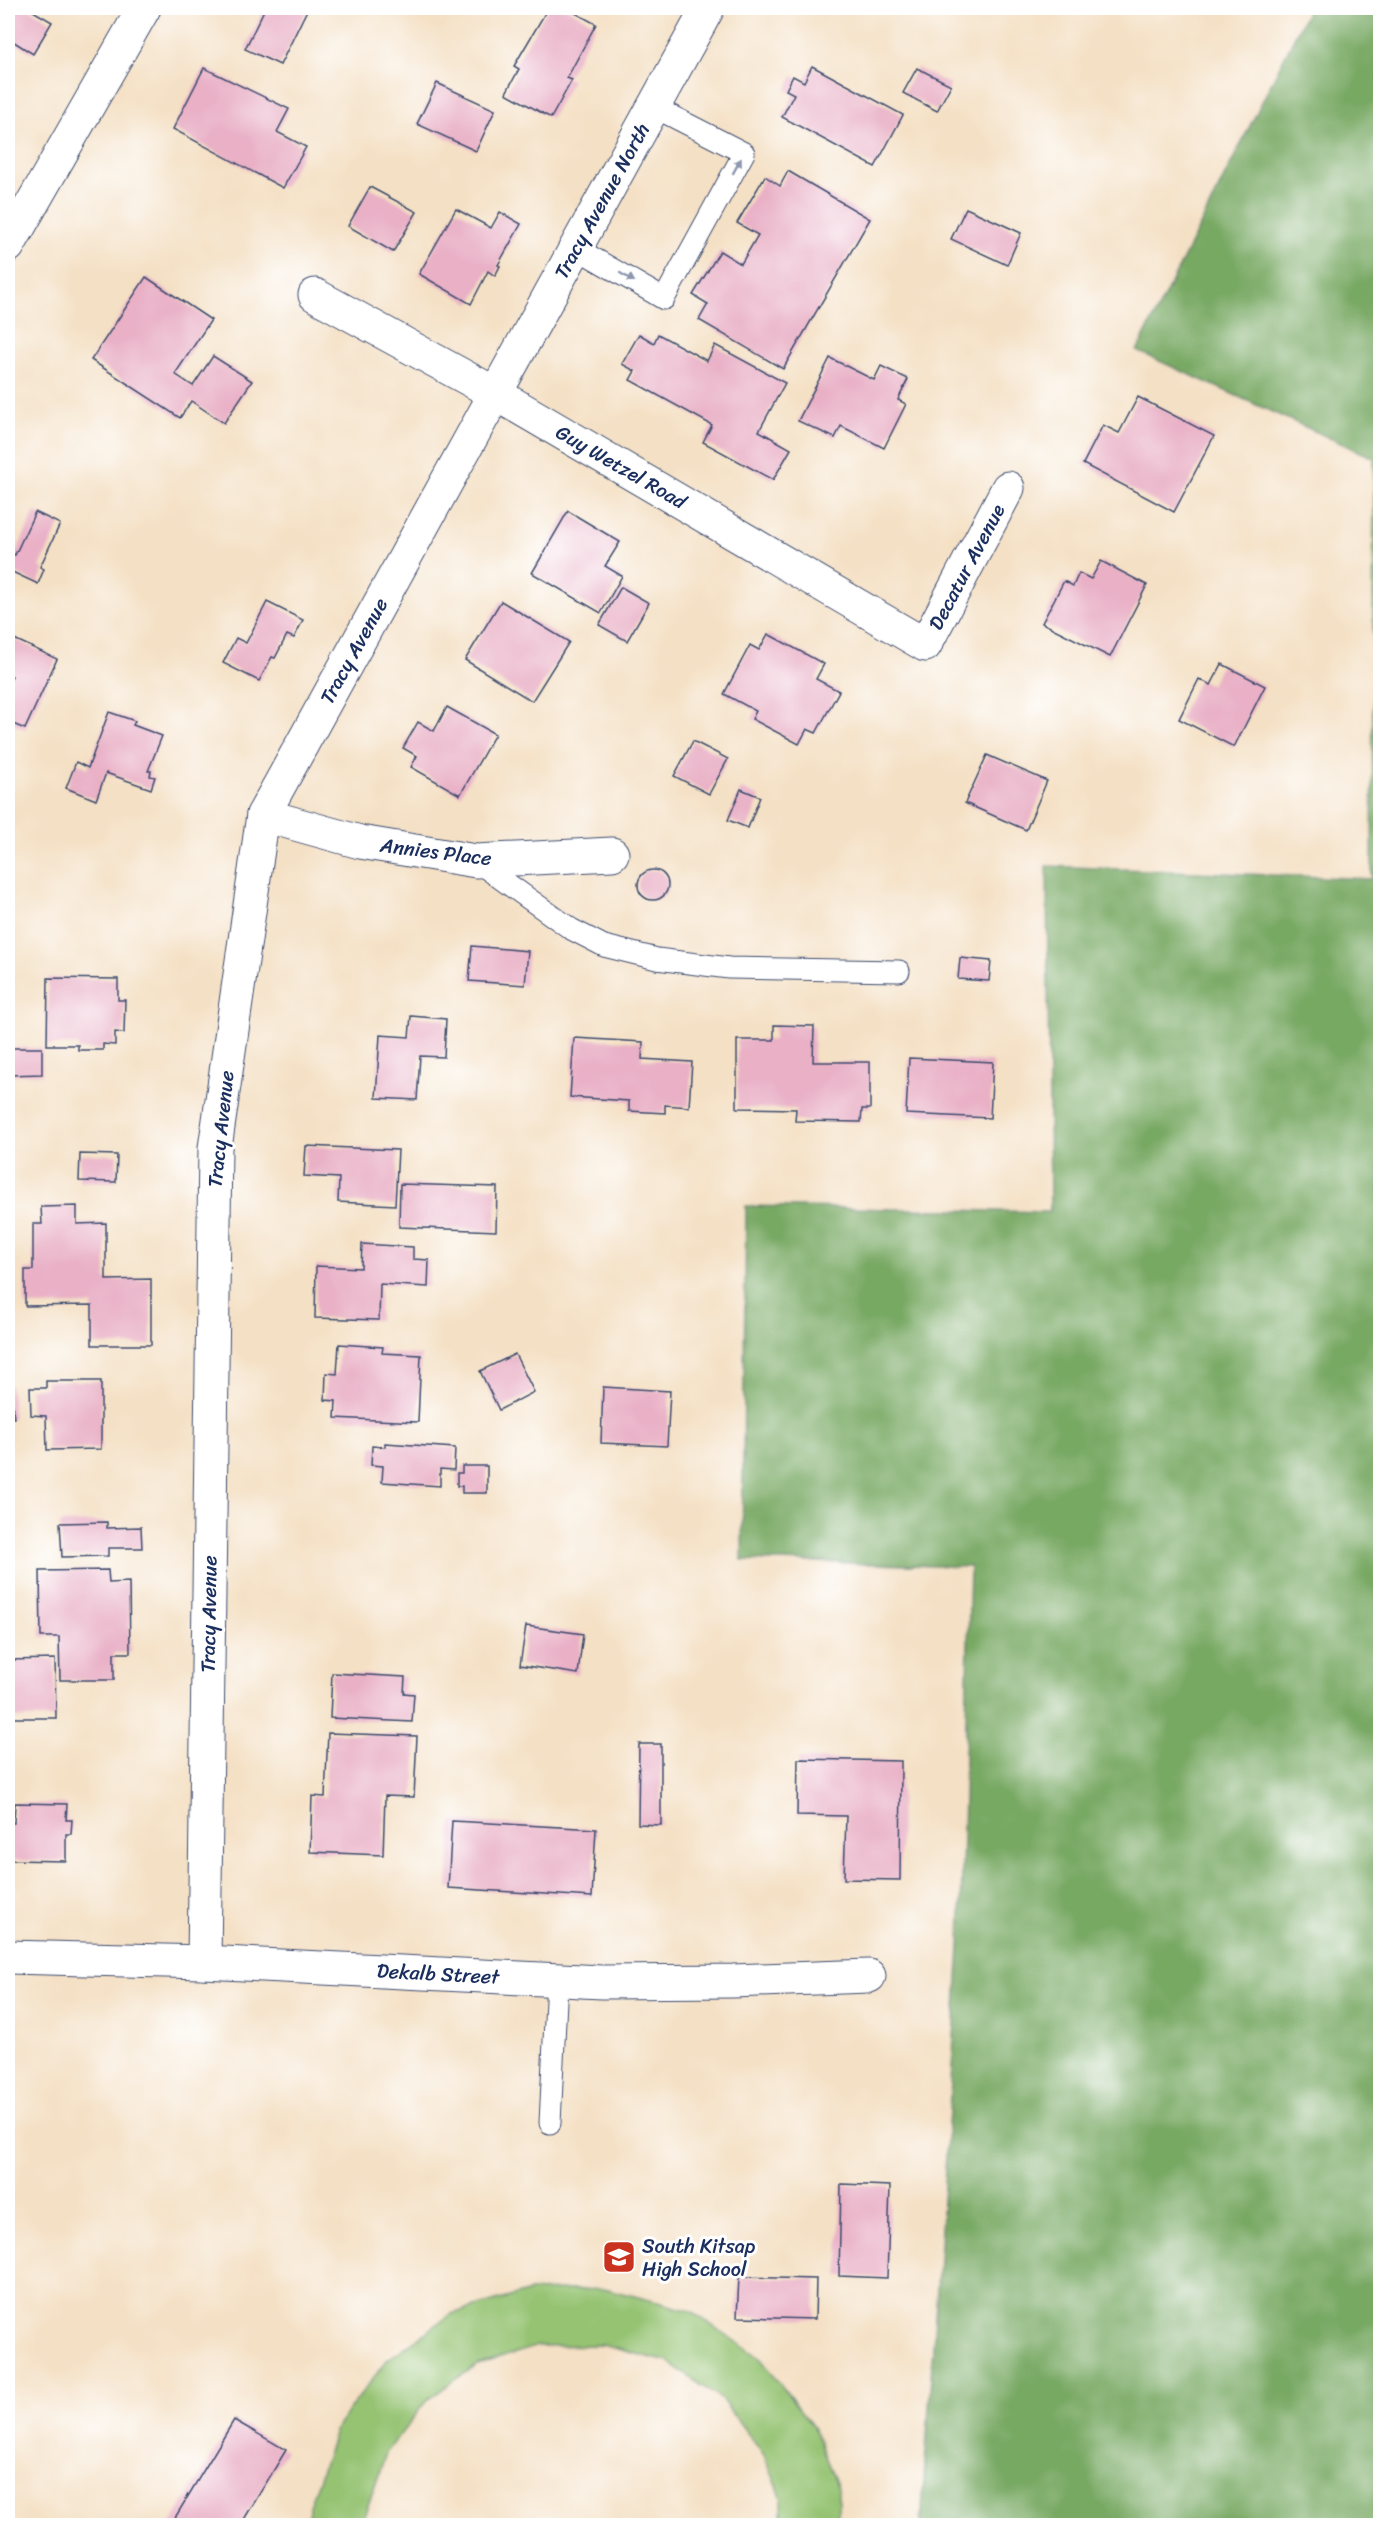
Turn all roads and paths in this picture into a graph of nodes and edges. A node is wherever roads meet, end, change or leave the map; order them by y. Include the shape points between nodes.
1 (144, 8) edge
2 (708, 8) edge
3 (654, 107) junction
4 (8, 246) edge
5 (576, 248) junction
6 (315, 295) dead end
7 (496, 394) junction
8 (1008, 488) dead end
9 (925, 645) joint
10 (263, 815) junction
11 (612, 854) dead end
12 (476, 861) junction
13 (899, 971) dead end
14 (8, 1957) edge
15 (204, 1962) junction
16 (869, 1976) dead end
17 (557, 1980) junction
18 (550, 2123) dead end

1 - 4 street
2 - 3 street, Tracy Avenue North
3 - 5 street, Tracy Avenue North
5 -> 3 lane via 664,299 744,153
5 - 7 street, Tracy Avenue North
6 - 7 street, Guy Wetzel Road
7 - 9 street, Guy Wetzel Road
7 - 10 street, Tracy Avenue
8 - 9 street, Decatur Avenue
10 - 12 street, Annies Place via 360,842
10 - 15 street, Tracy Avenue via 215,1148
11 - 12 street, Annies Place
12 - 13 lane via 571,928 604,946 657,959 729,968
14 - 15 street, Dekalb Street
15 - 17 street, Dekalb Street
16 - 17 street, Dekalb Street via 721,1982
17 - 18 lane

